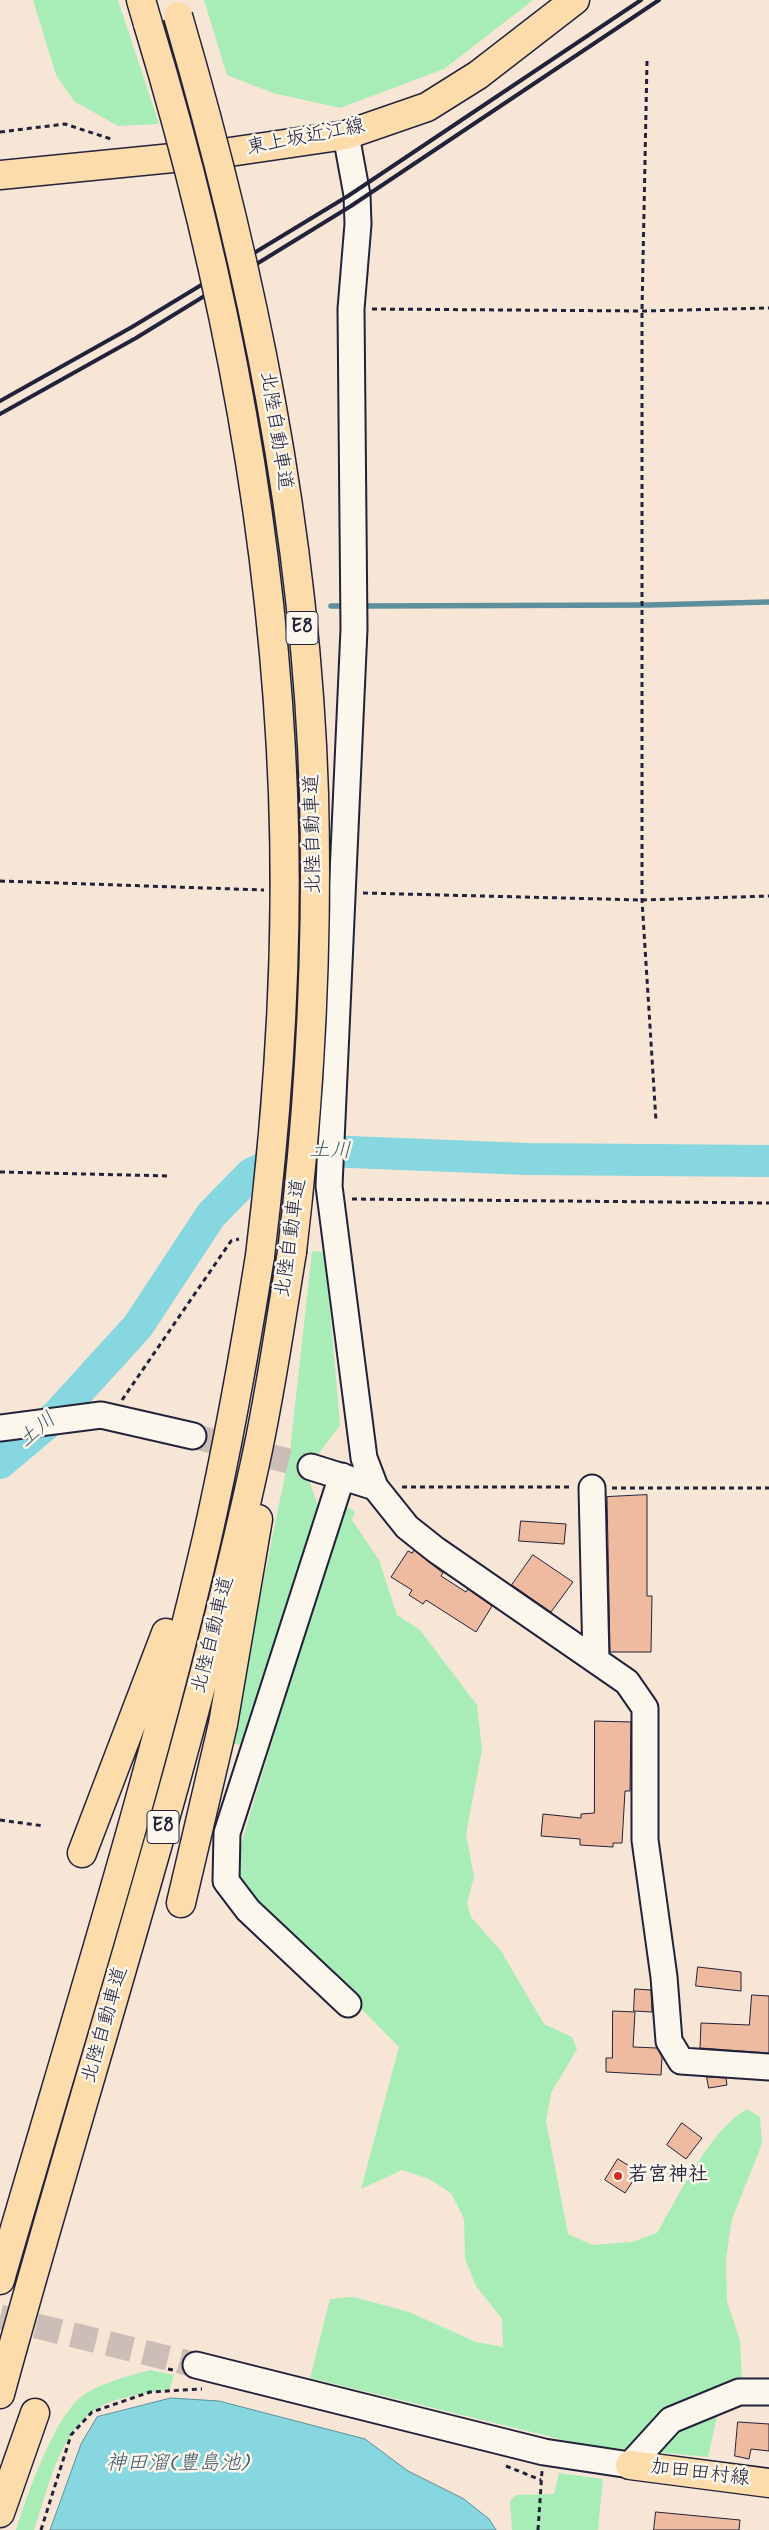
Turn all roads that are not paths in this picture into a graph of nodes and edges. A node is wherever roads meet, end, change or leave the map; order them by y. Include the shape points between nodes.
1 (575, 0) edge
2 (175, 8) edge
3 (144, 12) edge
4 (346, 135) junction
5 (0, 175) edge
6 (248, 1332) junction
7 (279, 1332) junction
8 (10, 1427) edge
9 (193, 1436) tunnel mouth
10 (310, 1467) tunnel mouth
11 (342, 1476) junction
12 (375, 1487) junction
13 (592, 1488) dead end
14 (596, 1660) junction
15 (82, 1853) dead end
16 (181, 1903) dead end
17 (348, 2004) dead end
18 (769, 2067) edge
19 (0, 2280) edge
20 (196, 2365) tunnel mouth
21 (769, 2392) edge
22 (0, 2394) edge
23 (35, 2413) dead end
24 (630, 2465) junction
25 (769, 2483) edge
26 (0, 2513) edge

1 - 4 main road, 東上坂近江線 via 478,75 427,107
2 - 7 main road, 北陸自動車道 / E8, bridge via 211,130 253,306 287,506 308,694 314,800 315,970 305,1140
3 - 6 main road, 北陸自動車道 / E8, bridge via 178,121 223,310 242,409 269,603 283,793 284,923 273,1154 250,1247
4 - 5 main road, 東上坂近江線 via 223,153
4 - 12 street via 357,195 358,224 351,309 354,629 330,1192 364,1458
6 - 15 main road via 204,1509 163,1644
6 - 19 main road, 北陸自動車道 / E8 via 184,1631
7 - 16 main road via 262,1494 244,1612 223,1724
7 - 22 main road, 北陸自動車道 / E8 via 255,1465 188,1738
8 - 9 street via 106,1416
10 - 11 street
11 - 12 street
11 - 17 street via 227,1833 226,1881 248,1910
12 - 14 street via 407,1527 436,1550
13 - 14 street
14 - 18 street via 627,1682 645,1708 645,1840 664,1977 669,2041 681,2061
20 - 24 street via 544,2452
21 - 24 street via 739,2392 672,2420
23 - 26 main road
24 - 25 main road, 加田田村線

